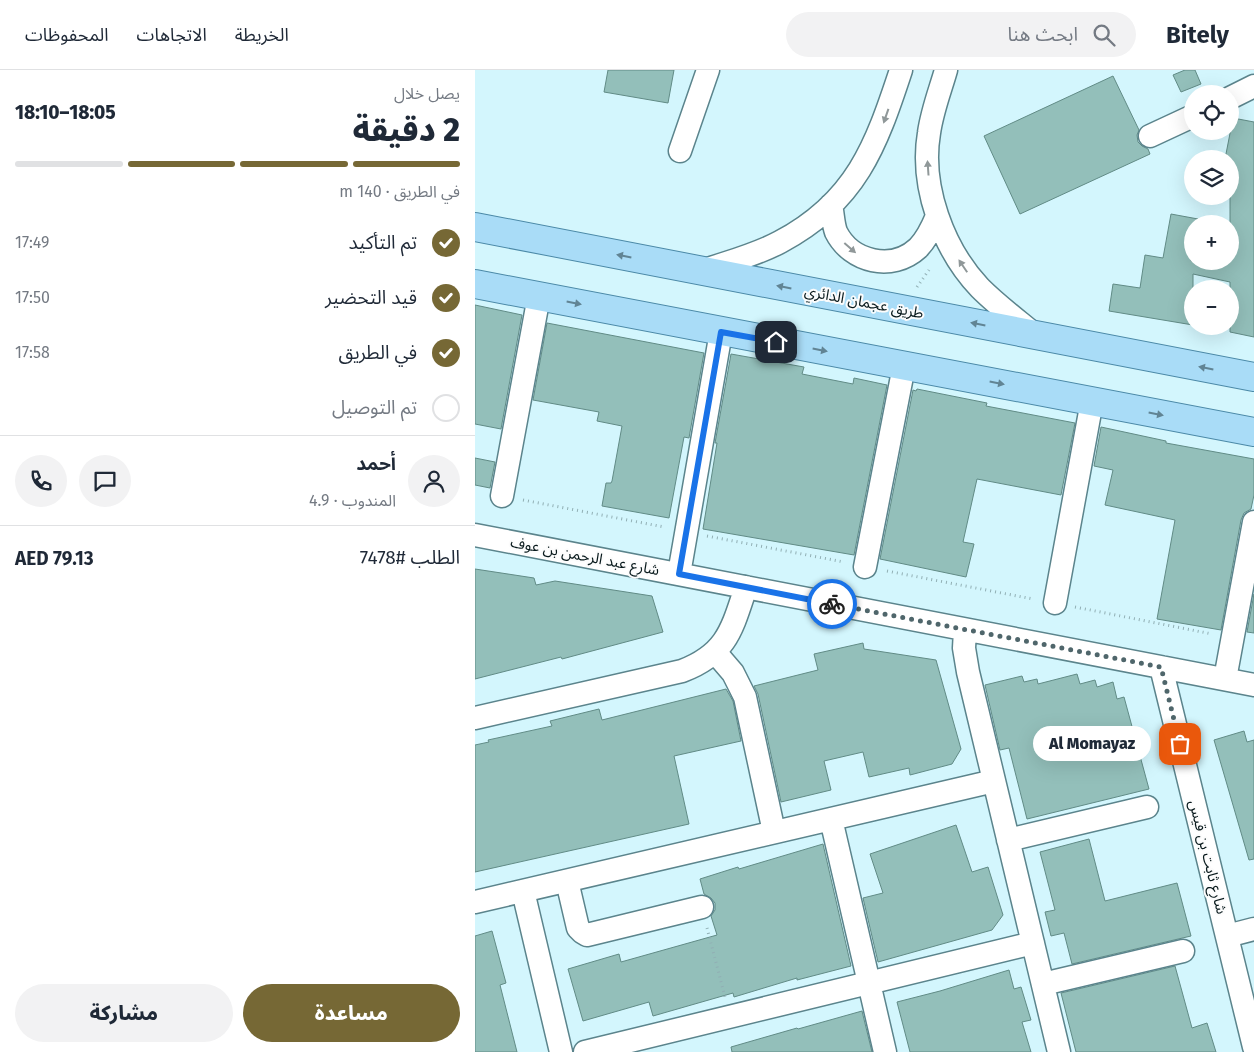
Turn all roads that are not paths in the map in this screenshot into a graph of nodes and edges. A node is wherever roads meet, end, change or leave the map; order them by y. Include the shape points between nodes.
1 (707, 70) edge
2 (901, 70) edge
3 (946, 70) edge
4 (1254, 86) edge
5 (1239, 94) edge
6 (1184, 120) edge
7 (1150, 136) dead end
8 (680, 152) dead end
9 (831, 205) junction
10 (937, 216) junction
11 (475, 227) edge
12 (702, 271) junction
13 (475, 284) edge
14 (539, 296) junction
15 (721, 332) junction
16 (1035, 335) junction
17 (904, 366) junction
18 (1254, 377) edge
19 (1092, 402) junction
20 (1254, 432) edge
21 (502, 496) dead end
22 (1254, 522) edge
23 (475, 535) edge
24 (865, 566) dead end
25 (679, 574) junction
26 (747, 587) junction
27 (1055, 603) dead end
28 (965, 630) junction
29 (715, 652) junction
30 (1161, 667) junction
31 (1225, 680) junction
32 (1254, 685) edge
33 (475, 718) edge
34 (994, 781) junction
35 (1147, 807) dead end
36 (831, 819) junction
37 (774, 832) junction
38 (1008, 840) junction
39 (567, 881) junction
40 (523, 891) junction
41 (475, 902) edge
42 (702, 907) road end
43 (1254, 929) edge
44 (1227, 936) junction
45 (1033, 943) junction
46 (1183, 950) dead end
47 (869, 983) junction
48 (1043, 984) junction
49 (1254, 1048) edge
50 (561, 1052) edge
51 (585, 1052) edge
52 (885, 1052) edge
53 (1059, 1052) edge

1 - 8 street
2 -> 9 street via 868,157 846,190
10 -> 3 street via 929,176 928,134
4 - 5 street
6 - 7 street
9 -> 10 street via 835,229 849,249 859,256 883,262 916,250 925,241
9 - 12 street via 779,242
16 -> 10 street via 979,287 955,254
12 -> 11 main road, طريق عجمان الدائري
16 -> 12 main road, طريق عجمان الدائري
13 - 14 main road
14 -> 15 main road
14 - 21 street
15 -> 17 main road
15 - 25 street
18 -> 16 main road, طريق عجمان الدائري
17 -> 19 main road
17 - 24 street
19 -> 20 main road
19 - 27 street
22 - 31 street
23 - 25 street, شارع عبد الرحمن بن عوف
25 - 26 street, شارع عبد الرحمن بن عوف
26 - 28 street, شارع عبد الرحمن بن عوف
26 - 29 street via 730,632
28 - 30 street, شارع عبد الرحمن بن عوف
28 - 34 street via 966,660
29 - 33 street via 682,671
29 - 37 street via 733,672 745,696
30 - 31 street, شارع عبد الرحمن بن عوف
30 - 44 street, شارع ثابت بن قيس
31 - 32 street, شارع عبد الرحمن بن عوف
34 - 36 street
34 - 38 street
35 - 38 street
36 - 37 street
36 - 47 street
37 - 39 street
38 - 45 street
39 - 40 street
39 - 42 street via 577,928 587,934
40 - 41 street
40 - 50 street
43 - 44 street
44 - 49 street, شارع ثابت بن قيس
45 - 47 street
45 - 48 street
46 - 48 street
47 - 51 street
47 - 52 street
48 - 53 street

